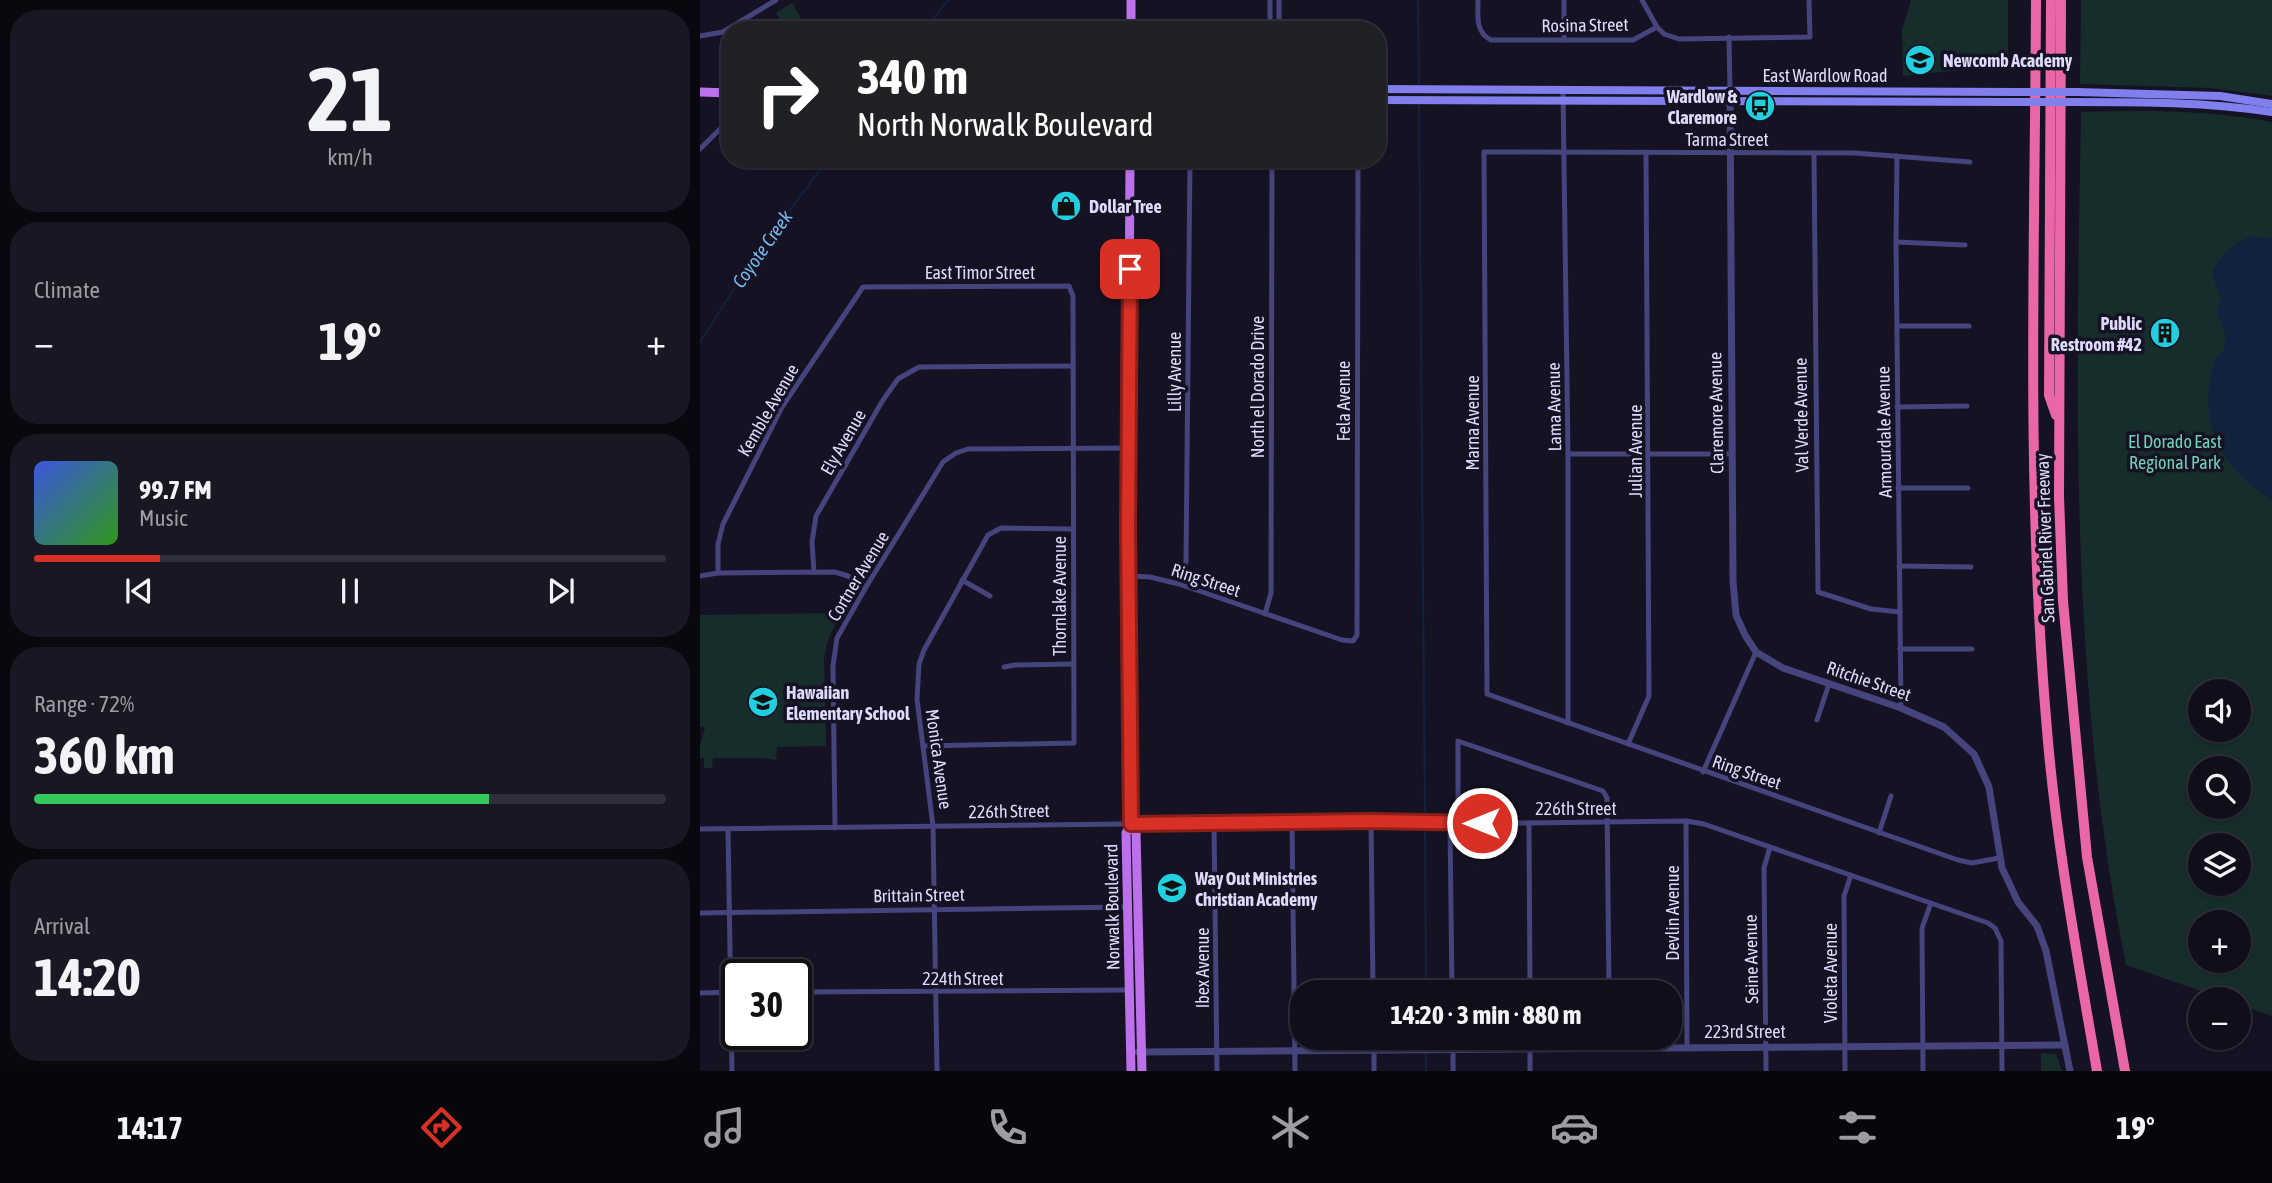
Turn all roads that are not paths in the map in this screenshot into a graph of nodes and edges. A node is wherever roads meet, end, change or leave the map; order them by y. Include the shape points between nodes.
1 (776, 0) edge
2 (1131, 0) edge
3 (1478, 0) edge
4 (1564, 0) edge
5 (1642, 0) edge
6 (1809, 0) edge
7 (2036, 0) edge
8 (2051, 0) edge
9 (2061, 0) edge
10 (1270, 2) edge
11 (1279, 2) edge
12 (741, 21) edge
13 (1131, 21) edge
14 (1269, 21) edge
15 (1279, 21) edge
16 (1657, 27) junction
17 (721, 32) edge
18 (700, 36) edge
19 (1729, 37) junction
20 (1564, 40) junction
21 (1386, 89) edge
22 (1563, 90) junction
23 (1730, 91) junction
24 (700, 93) edge
25 (721, 93) edge
26 (2018, 97) junction
27 (2077, 97) junction
28 (1386, 100) edge
29 (1563, 102) junction
30 (1730, 102) junction
31 (2272, 104) edge
32 (2272, 113) edge
33 (721, 128) edge
34 (700, 149) edge
35 (1484, 152) joint
36 (1646, 152) junction
37 (1564, 153) junction
38 (1729, 153) junction
39 (1814, 153) junction
40 (1897, 156) junction
41 (1970, 162) dead end
42 (1130, 168) edge
43 (1190, 168) edge
44 (1272, 168) edge
45 (1358, 168) edge
46 (1896, 242) junction
47 (1965, 245) dead end
48 (880, 287) joint
49 (1073, 296) joint
50 (1896, 326) junction
51 (1969, 326) dead end
52 (1073, 366) junction
53 (1967, 406) dead end
54 (1897, 407) junction
55 (2060, 424) junction
56 (1129, 448) junction
57 (1072, 449) junction
58 (1568, 454) junction
59 (1649, 454) junction
60 (1732, 454) junction
61 (1898, 488) junction
62 (1968, 488) dead end
63 (1073, 529) junction
64 (1899, 566) junction
65 (1971, 567) dead end
66 (814, 572) junction
67 (718, 573) junction
68 (700, 576) edge
69 (1129, 576) junction
70 (962, 580) junction
71 (1179, 584) junction
72 (866, 587) junction
73 (989, 596) dead end
74 (1900, 612) junction
75 (1265, 614) junction
76 (1353, 641) joint
77 (1900, 649) junction
78 (1972, 649) dead end
79 (1756, 652) junction
80 (1073, 664) junction
81 (1004, 667) dead end
82 (1829, 684) junction
83 (1488, 694) joint
84 (1901, 708) junction
85 (1817, 720) dead end
86 (1568, 723) junction
87 (1628, 744) junction
88 (923, 746) junction
89 (1703, 772) junction
90 (1891, 796) dead end
91 (1371, 821) junction
92 (1686, 821) junction
93 (1292, 822) junction
94 (1607, 822) junction
95 (1458, 823) junction
96 (1530, 823) junction
97 (1131, 824) junction
98 (1214, 824) junction
99 (1450, 824) junction
100 (933, 826) junction
101 (835, 828) junction
102 (700, 830) edge
103 (728, 830) junction
104 (1878, 832) junction
105 (1770, 847) junction
106 (1999, 858) junction
107 (1851, 875) junction
108 (1931, 903) junction
109 (1128, 906) junction
110 (1139, 906) junction
111 (935, 909) junction
112 (700, 913) edge
113 (730, 913) junction
114 (732, 959) edge
115 (1294, 980) edge
116 (1373, 980) edge
117 (1452, 980) edge
118 (1530, 980) edge
119 (1609, 980) edge
120 (1129, 990) junction
121 (721, 992) edge
122 (812, 992) edge
123 (935, 992) junction
124 (700, 993) edge
125 (2002, 1045) junction
126 (2065, 1045) junction
127 (1845, 1046) junction
128 (1923, 1046) junction
129 (1682, 1047) edge
130 (1687, 1047) junction
131 (1766, 1047) junction
132 (733, 1050) edge
133 (1295, 1050) joint
134 (1374, 1050) edge
135 (1453, 1050) edge
136 (1530, 1050) edge
137 (1216, 1051) junction
138 (1131, 1052) junction
139 (1142, 1052) junction
140 (732, 1071) edge
141 (937, 1071) edge
142 (1131, 1071) edge
143 (1142, 1071) edge
144 (1217, 1071) edge
145 (1295, 1071) edge
146 (1374, 1071) edge
147 (1453, 1071) edge
148 (1530, 1071) edge
149 (1766, 1071) edge
150 (1845, 1071) edge
151 (1923, 1071) edge
152 (2002, 1071) edge
153 (2070, 1071) edge
154 (2097, 1071) edge
155 (2125, 1071) edge

1 - 12 street
2 - 13 main road
3 - 20 street, Rosina Street via 1483,36 1492,40
4 - 20 street
5 - 16 street
6 - 19 street via 1810,37
7 - 154 highway, San Gabriel River Freeway via 2034,485 2039,606 2057,830
8 - 55 highway via 2049,395
9 - 55 highway, San Gabriel River Freeway
10 - 11 street
10 - 14 street
11 - 15 street
16 - 19 street via 1679,39
16 - 20 street, Rosina Street via 1633,40
17 - 18 street
19 - 23 street, Claremore Avenue
21 - 22 main road, East Wardlow Road
22 - 23 main road, East Wardlow Road
22 - 29 street, Lama Avenue
23 - 26 main road, East Wardlow Road
23 - 30 street, Claremore Avenue
24 - 25 main road
26 - 27 main road, East Wardlow Road, bridge
26 - 30 main road, East Wardlow Road
27 - 31 main road, East Wardlow Road via 2220,96
27 - 32 main road, East Wardlow Road
28 - 29 main road, East Wardlow Road
29 - 30 main road, East Wardlow Road
29 - 37 street, Lama Avenue
30 - 38 street, Claremore Avenue
33 - 34 street
35 - 37 street, Tarma Street
35 - 83 street, Marna Avenue
36 - 37 street, Tarma Street
36 - 38 street, Tarma Street
36 - 59 street, Julian Avenue
37 - 58 street, Lama Avenue
38 - 39 street, Tarma Street
38 - 60 street, Claremore Avenue
39 - 40 street, Tarma Street
39 - 74 street, Val Verde Avenue via 1818,592 1871,609
40 - 41 street, Tarma Street
40 - 46 street, Armourdale Avenue
42 - 56 main road
43 - 71 street, Lilly Avenue via 1186,562
44 - 75 street, North el Dorado Drive via 1271,593
45 - 76 street, Fela Avenue via 1357,635
46 - 47 street
46 - 50 street, Armourdale Avenue
48 - 49 street, East Timor Street via 1069,286
48 - 67 street, Kemble Avenue via 863,287 782,407 723,524
49 - 52 street, Thornlake Avenue
50 - 51 street
50 - 54 street, Armourdale Avenue
52 - 57 street, Thornlake Avenue
52 - 66 street, Ely Avenue via 919,367 898,379 816,516
53 - 54 street
54 - 61 street, Armourdale Avenue
55 - 155 highway, San Gabriel River Freeway via 2063,601 2073,725 2087,857
56 - 57 street
56 - 69 main road
57 - 63 street, Thornlake Avenue
57 - 72 street, Cortner Avenue via 968,449 943,462
58 - 59 street
58 - 86 street, Lama Avenue
59 - 60 street
59 - 87 street, Julian Avenue via 1649,696
60 - 79 street, Claremore Avenue via 1733,600
61 - 62 street
61 - 64 street, Armourdale Avenue
63 - 70 street, Monica Avenue via 1001,528 988,535
63 - 80 street, Thornlake Avenue
64 - 65 street
64 - 74 street, Armourdale Avenue
66 - 67 street
66 - 72 street via 835,572
67 - 68 street
69 - 71 street, Ring Street
69 - 97 main road
70 - 73 street
70 - 88 street, Monica Avenue via 919,664 917,699
71 - 75 street, Ring Street
72 - 101 street, Cortner Avenue via 835,648
74 - 77 street, Armourdale Avenue
75 - 76 street, Ring Street
77 - 78 street
77 - 84 street, Armourdale Avenue
79 - 82 street, Ritchie Street via 1783,668
79 - 89 street
80 - 81 street
80 - 88 street, Thornlake Avenue via 1074,744
82 - 84 street, Ritchie Street
82 - 85 street
83 - 86 street, Ring Street
84 - 106 street, Ritchie Street via 1944,727 1968,747 1989,787
86 - 87 street, Ring Street
87 - 89 street, Ring Street
88 - 100 street, Monica Avenue
89 - 104 street, Ring Street
90 - 104 street
91 - 93 street, 226th Street
91 - 99 street, 226th Street
91 - 116 street
92 - 94 street, 226th Street
92 - 105 street, 226th Street
92 - 130 street, Devlin Avenue
93 - 98 street, 226th Street
93 - 115 street
94 - 95 street via 1603,791 1458,741
94 - 96 street, 226th Street
94 - 119 street
95 - 96 street, 226th Street
95 - 99 street, 226th Street
96 - 118 street
97 - 98 street, 226th Street
97 - 100 street, 226th Street
97 - 109 main road, Norwalk Boulevard via 1126,833
97 - 110 main road, Norwalk Boulevard via 1136,833
98 - 137 street, Ibex Avenue
99 - 117 street
100 - 101 street, 226th Street
100 - 111 street, Monica Avenue
101 - 103 street, 226th Street
102 - 103 street, 226th Street
103 - 113 street
104 - 106 street, Ring Street via 1958,860 1972,863
105 - 107 street, 226th Street
105 - 131 street, Seine Avenue via 1764,868
106 - 126 street via 2009,886 2037,926 2046,951
107 - 108 street, 226th Street
107 - 127 street, Violeta Avenue via 1844,896
108 - 125 street, 226th Street via 1988,923 1999,933
108 - 128 street via 1922,928
109 - 110 street, Brittain Street
109 - 111 street, Brittain Street
109 - 120 main road, Norwalk Boulevard
110 - 139 main road, Norwalk Boulevard
111 - 113 street, Brittain Street
111 - 123 street, Monica Avenue
112 - 113 street, Brittain Street
113 - 114 street
120 - 123 street, 224th Street
120 - 138 main road, Norwalk Boulevard
121 - 124 street
122 - 123 street, 224th Street
123 - 141 street, Monica Avenue
125 - 126 street, 223rd Street
125 - 128 street, 223rd Street
125 - 152 street, 226th Street
126 - 153 street
127 - 128 street, 223rd Street
127 - 131 street, 223rd Street
127 - 150 street, Violeta Avenue
128 - 151 street
129 - 130 street, 223rd Street
130 - 131 street, 223rd Street
131 - 149 street, Seine Avenue
132 - 140 street
133 - 137 street, 223rd Street
133 - 145 street
134 - 146 street
135 - 147 street
136 - 148 street
137 - 139 street, 223rd Street
137 - 144 street, Ibex Avenue
138 - 139 street, 223rd Street
138 - 142 main road, Norwalk Boulevard
139 - 143 main road, Norwalk Boulevard

